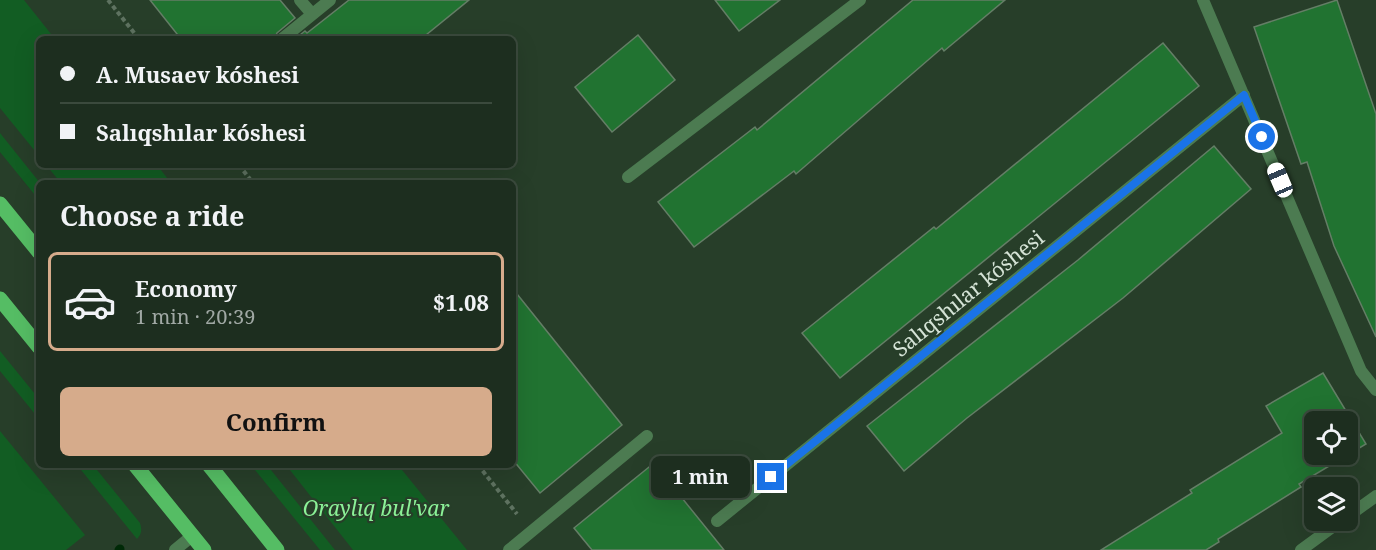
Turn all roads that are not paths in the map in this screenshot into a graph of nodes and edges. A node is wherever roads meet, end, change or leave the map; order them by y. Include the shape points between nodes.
1 (300, 0) edge
2 (330, 0) edge
3 (860, 0) edge
4 (1203, 0) edge
5 (312, 14) junction
6 (286, 36) edge
7 (1244, 95) junction
8 (628, 177) dead end
9 (0, 204) edge
10 (36, 248) edge
11 (0, 299) edge
12 (36, 343) edge
13 (1376, 390) edge
14 (647, 436) dead end
15 (137, 468) edge
16 (211, 468) edge
17 (1376, 496) edge
18 (1358, 509) edge
19 (717, 521) dead end
20 (1327, 531) edge
21 (192, 536) junction
22 (175, 550) edge
23 (204, 550) edge
24 (277, 550) edge
25 (509, 550) edge
26 (1301, 550) edge

1 - 5 street
2 - 5 street
3 - 8 street
4 - 7 street
5 - 6 street
7 - 13 street via 1361,371
7 - 19 street, Salıqshılar kóshesi
9 - 10 main road
11 - 12 main road
14 - 25 street
15 - 21 main road
16 - 24 main road
17 - 18 street
20 - 26 street
21 - 22 street
21 - 23 main road

